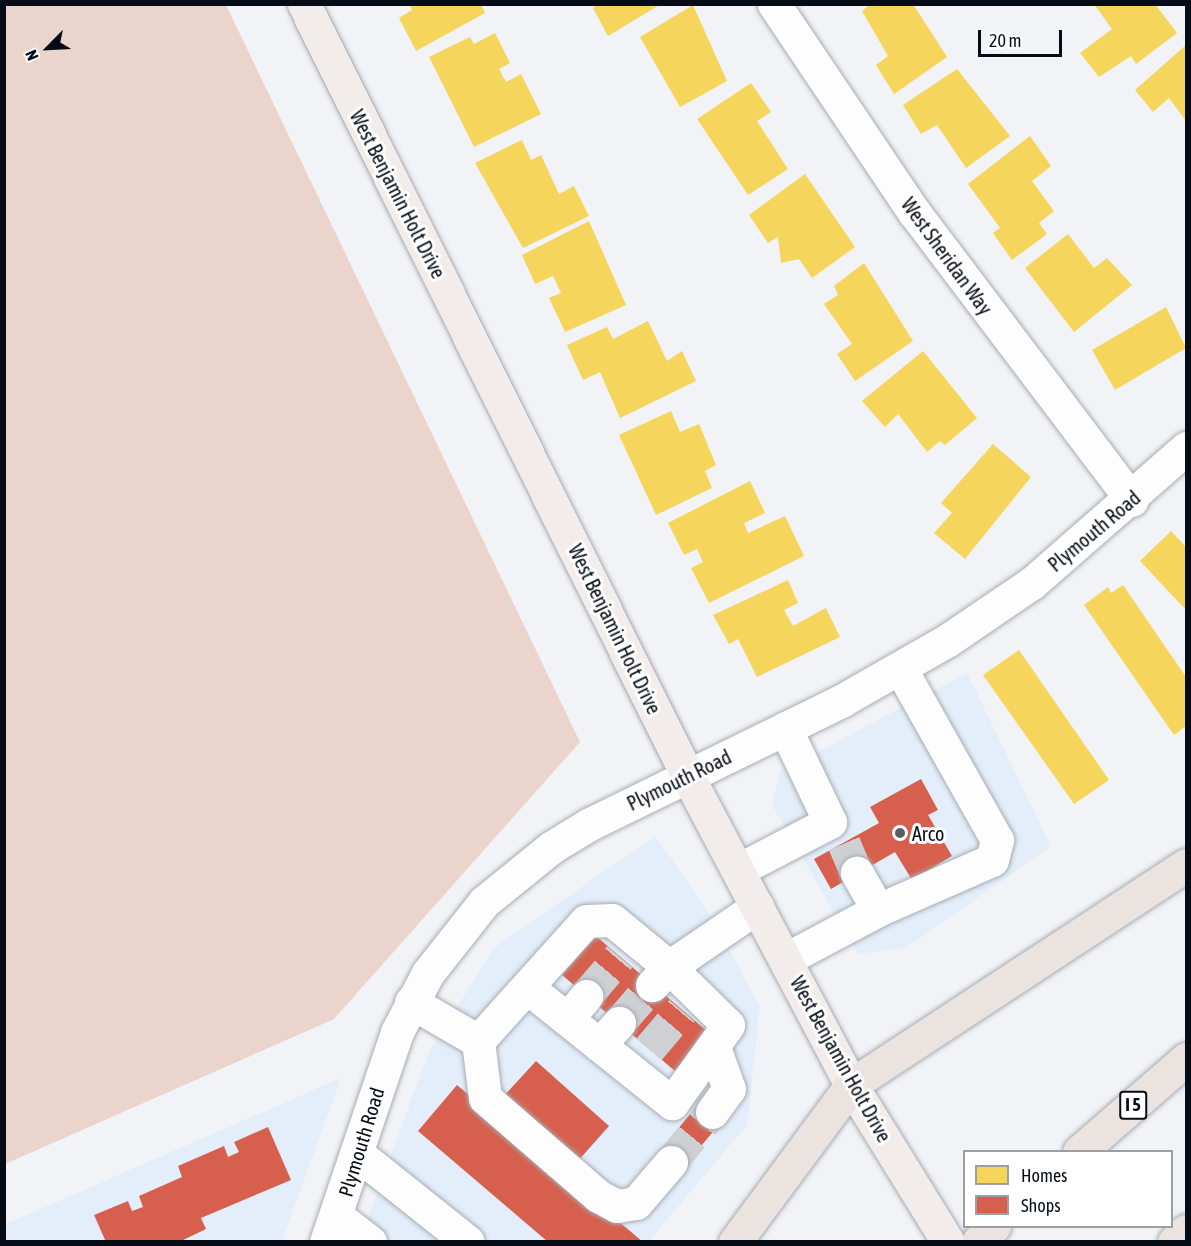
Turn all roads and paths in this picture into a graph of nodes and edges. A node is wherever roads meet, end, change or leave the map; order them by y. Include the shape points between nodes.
1 (304, 4) edge
2 (774, 4) edge
3 (1186, 448) edge
4 (1132, 500) junction
5 (900, 668) junction
6 (785, 728) junction
7 (687, 775) junction
8 (1186, 865) edge
9 (738, 870) junction
10 (858, 873) tunnel mouth
11 (757, 907) junction
12 (878, 909) junction
13 (786, 959) junction
14 (660, 976) junction
15 (527, 987) junction
16 (411, 1002) junction
17 (478, 1041) junction
18 (715, 1050) junction
19 (1186, 1059) edge
20 (851, 1085) junction
21 (712, 1113) tunnel mouth
22 (1081, 1150) edge
23 (358, 1155) junction
24 (671, 1162) tunnel mouth
25 (993, 1228) edge
26 (332, 1229) edge
27 (1186, 1231) edge
28 (370, 1242) edge
29 (468, 1242) edge
30 (735, 1242) edge
31 (948, 1242) edge
32 (978, 1242) edge
33 (1174, 1242) edge

1 - 7 main road, West Benjamin Holt Drive
2 - 4 street, West Sheridan Way via 914,212
3 - 4 street, Plymouth Road
4 - 5 street, Plymouth Road via 1032,583
5 - 6 street, Plymouth Road
5 - 12 street via 997,840 992,860
6 - 7 street, Plymouth Road
6 - 9 street via 837,832
7 - 9 main road, West Benjamin Holt Drive
7 - 16 street, Plymouth Road via 590,824 517,873 454,936
8 - 20 highway
9 - 11 main road, West Benjamin Holt Drive
10 - 12 street
11 - 13 main road, West Benjamin Holt Drive
11 - 14 street
12 - 13 street
13 - 20 main road, West Benjamin Holt Drive
14 - 15 street via 628,947 612,920 586,921
14 - 18 street via 688,1001 728,1025
15 - 17 street
15 - 18 street via 577,1007 640,1060 672,1103
16 - 17 street
16 - 23 street, Plymouth Road via 384,1067
17 - 24 street via 485,1098 598,1196 617,1206 636,1203
18 - 21 street via 729,1089
19 - 22 highway, I 5
20 - 30 highway
20 - 31 main road, West Benjamin Holt Drive
23 - 26 street, Plymouth Road
23 - 29 street
25 - 32 highway
26 - 28 street
27 - 33 highway

